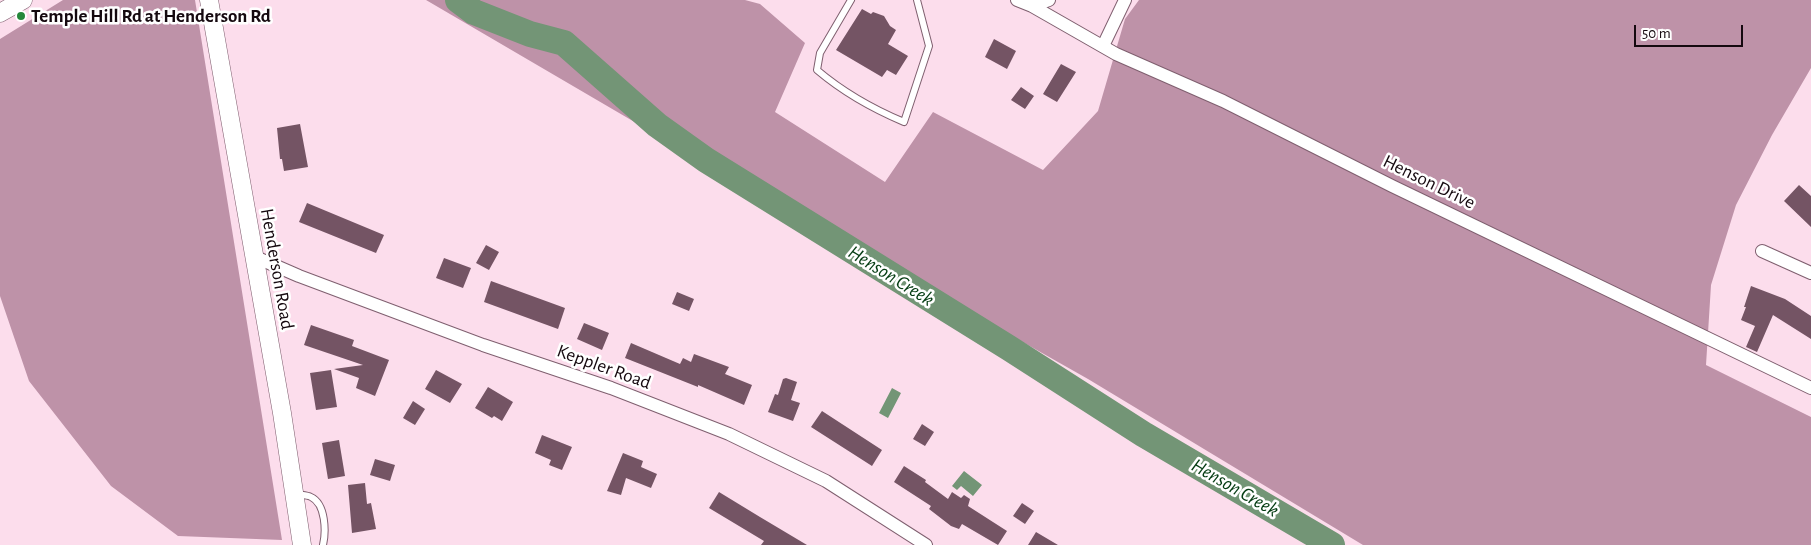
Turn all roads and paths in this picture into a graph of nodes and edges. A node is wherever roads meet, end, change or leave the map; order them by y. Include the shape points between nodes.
1 (209, 0) edge
2 (851, 0) edge
3 (917, 0) edge
4 (1017, 0) edge
5 (1049, 0) edge
6 (1125, 0) edge
7 (1032, 6) junction
8 (1103, 46) junction
9 (1762, 251) dead end
10 (253, 256) junction
11 (1811, 273) edge
12 (1811, 388) edge
13 (294, 494) junction
14 (302, 545) edge
15 (324, 545) edge
16 (926, 545) edge

1 - 10 street, Henderson Road
2 - 3 lane via 820,52 817,70 880,112 904,122 929,46
4 - 7 street, Henson Drive
5 - 7 street
6 - 8 street
7 - 8 street, Henson Drive
8 - 12 street, Henson Drive via 1223,101
9 - 11 street
10 - 13 street, Henderson Road
10 - 16 street, Keppler Road via 299,276 483,345 611,388 738,438 826,481
13 - 14 street, Henderson Road
13 - 15 lane via 311,497 320,505

